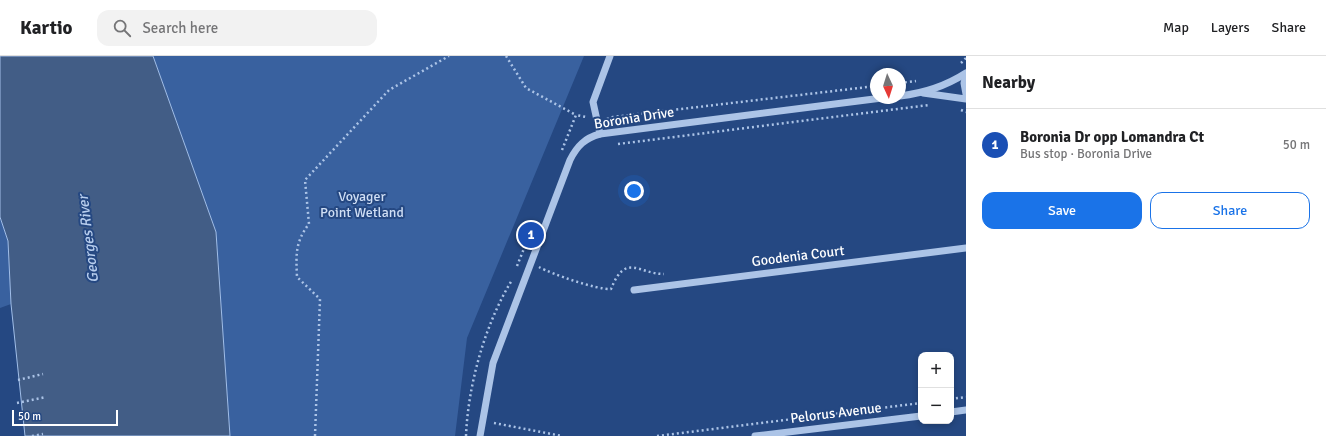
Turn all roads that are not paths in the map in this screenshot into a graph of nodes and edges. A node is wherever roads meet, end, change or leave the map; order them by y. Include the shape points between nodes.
1 (610, 56) edge
2 (966, 74) edge
3 (920, 93) junction
4 (966, 94) edge
5 (906, 95) edge
6 (966, 99) edge
7 (870, 100) edge
8 (600, 134) junction
9 (966, 248) edge
10 (634, 290) dead end
11 (966, 410) edge
12 (954, 412) edge
13 (918, 416) edge
14 (480, 435) edge
15 (766, 435) edge
16 (489, 436) edge
17 (755, 436) edge

1 - 8 street via 595,94 594,109
2 - 3 street
2 - 4 street
3 - 5 street
3 - 6 street
7 - 8 street, Boronia Drive
8 - 14 street, Boronia Drive via 582,143 573,155 493,363
9 - 10 street, Goodenia Court
11 - 12 street
13 - 15 street, Pelorus Avenue
14 - 16 street
15 - 17 street, Pelorus Avenue

